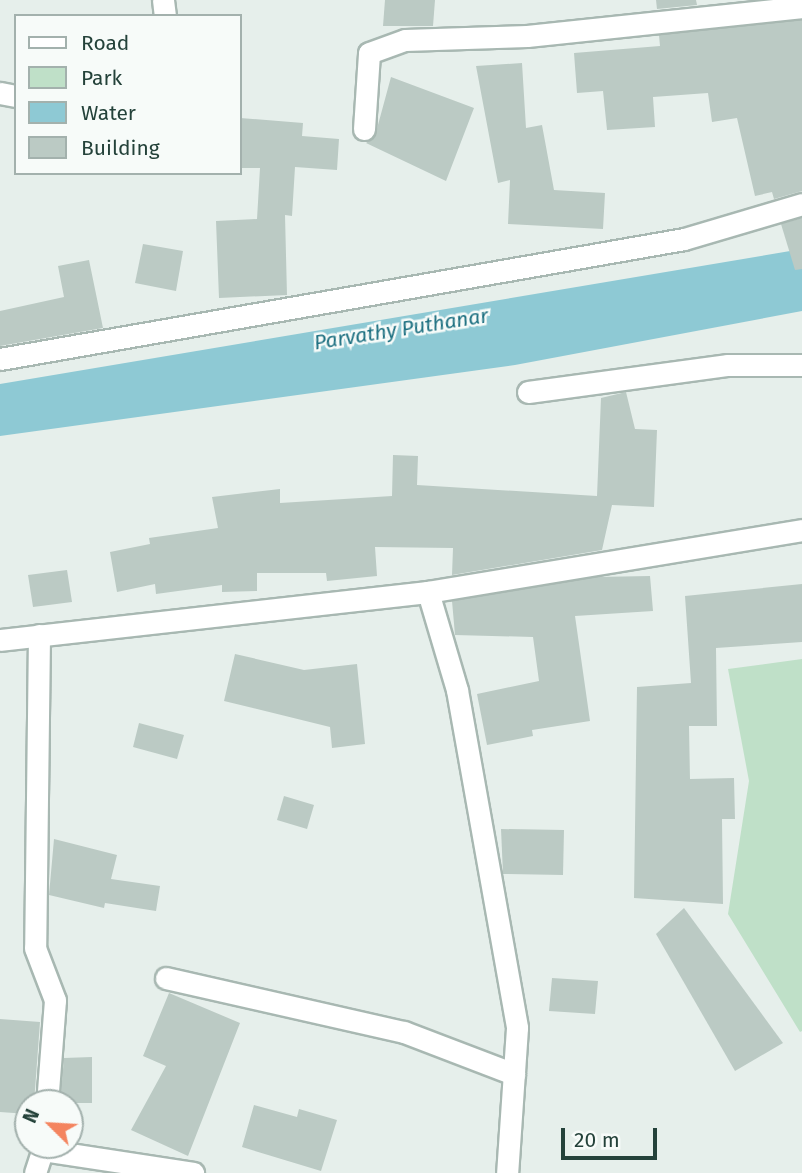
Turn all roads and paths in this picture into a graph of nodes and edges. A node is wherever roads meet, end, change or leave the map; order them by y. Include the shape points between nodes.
1 (802, 7) edge
2 (364, 129) dead end
3 (802, 204) edge
4 (0, 359) edge
5 (802, 365) edge
6 (528, 392) dead end
7 (802, 530) edge
8 (428, 592) junction
9 (39, 635) junction
10 (0, 640) edge
11 (166, 978) dead end
12 (514, 1074) junction
13 (48, 1089) edge
14 (84, 1155) edge
15 (193, 1173) edge
16 (507, 1173) edge

1 - 2 street via 527,36 405,40 369,53
3 - 4 street via 684,239
5 - 6 street via 728,365
7 - 8 street
8 - 9 street
8 - 12 street via 457,690 487,841 502,966 517,1028
9 - 10 street
9 - 13 street via 35,948 55,1000
11 - 12 street via 404,1032
12 - 16 street
14 - 15 street

